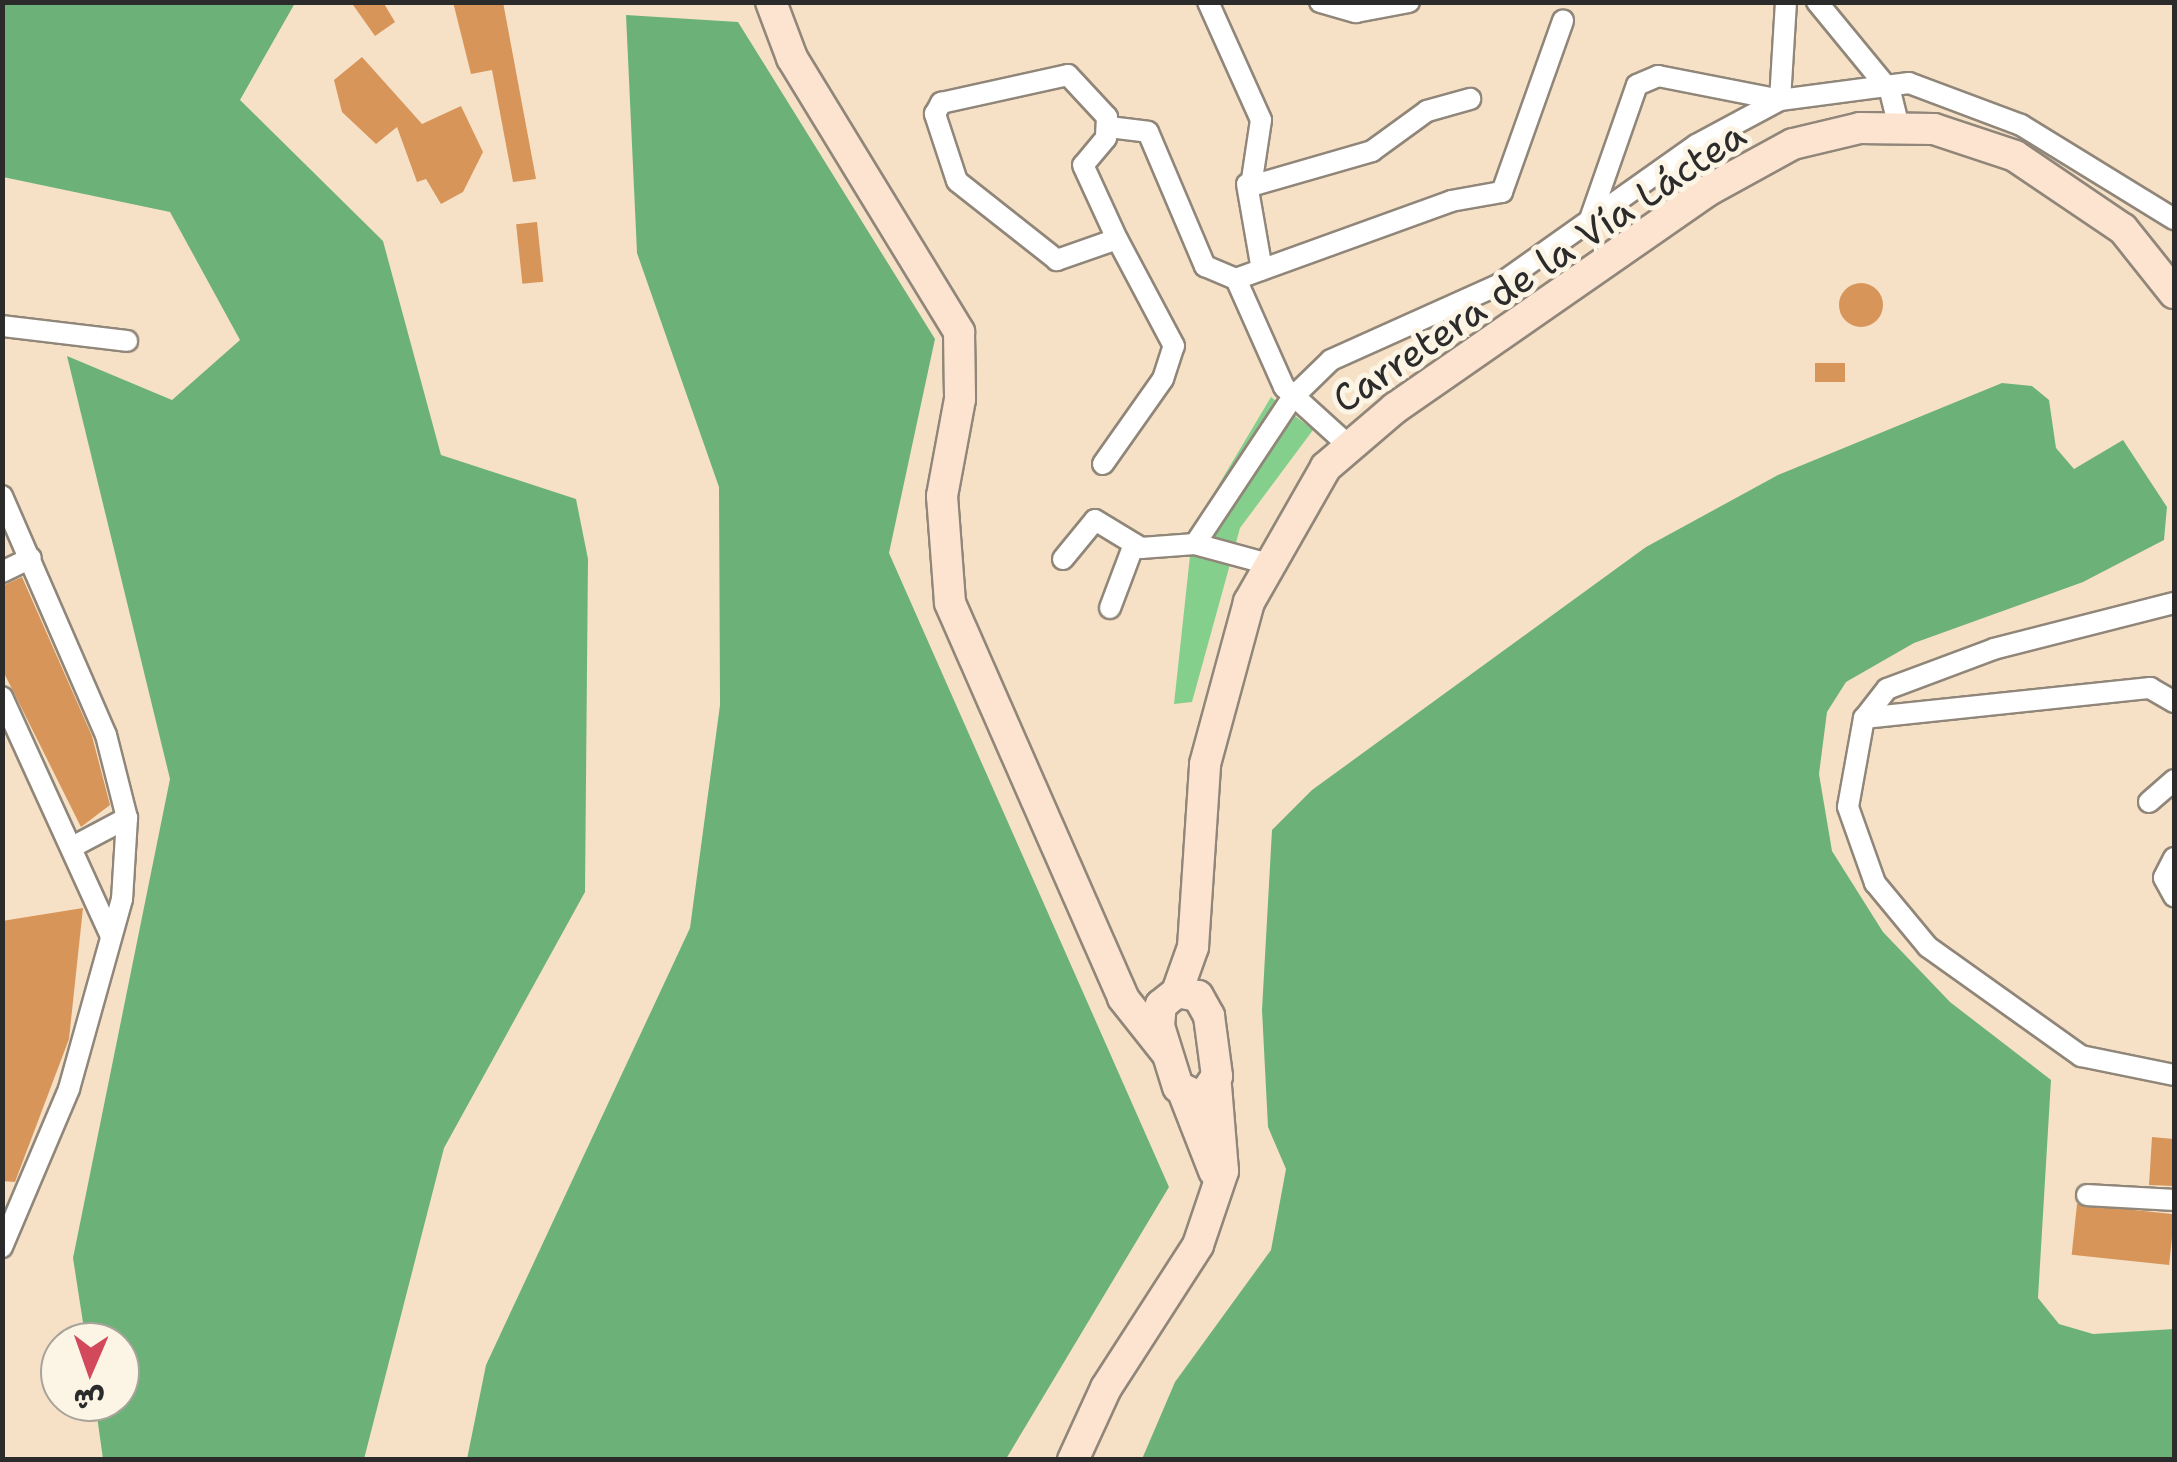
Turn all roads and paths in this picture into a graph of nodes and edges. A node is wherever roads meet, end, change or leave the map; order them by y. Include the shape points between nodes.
1 (772, 2) edge
2 (1208, 2) edge
3 (1320, 2) edge
4 (1409, 2) edge
5 (1786, 2) edge
6 (1816, 2) edge
7 (1563, 21) dead end
8 (1884, 80) junction
9 (1470, 99) dead end
10 (1780, 100) junction
11 (1898, 127) junction
12 (1109, 128) junction
13 (1247, 184) junction
14 (2148, 203) junction
15 (2174, 219) edge
16 (1588, 222) junction
17 (2123, 229) junction
18 (1117, 238) junction
19 (1262, 270) junction
20 (1236, 279) junction
21 (2174, 293) edge
22 (2, 326) edge
23 (127, 341) dead end
24 (1292, 398) junction
25 (1348, 445) junction
26 (1102, 464) dead end
27 (2, 496) edge
28 (1134, 544) junction
29 (1195, 544) junction
30 (31, 558) junction
31 (1062, 559) dead end
32 (1266, 563) junction
33 (2, 572) edge
34 (2174, 603) edge
35 (1110, 608) dead end
36 (2171, 694) edge
37 (2, 697) edge
38 (1864, 718) junction
39 (2, 740) edge
40 (30, 752) junction
41 (2174, 780) edge
42 (2149, 802) dead end
43 (127, 818) junction
44 (76, 844) junction
45 (2174, 858) edge
46 (2174, 896) edge
47 (112, 939) junction
48 (1108, 949) junction
49 (1184, 998) junction
50 (1165, 1051) junction
51 (2174, 1075) edge
52 (1216, 1086) junction
53 (1184, 1094) junction
54 (2086, 1194) dead end
55 (1215, 1198) junction
56 (2174, 1200) edge
57 (8, 1228) edge
58 (2, 1247) edge
59 (1073, 1460) edge

1 - 48 street via 792,58 959,332 960,400 942,496 950,603 985,701
2 - 13 street via 1261,120
3 - 4 street via 1356,12
5 - 10 street
6 - 8 street
7 - 19 street via 1502,192 1450,200
8 - 10 street
8 - 11 street
8 - 14 street via 2021,125
9 - 13 street via 1428,112 1372,150
10 - 16 street via 1696,145
10 - 16 street via 1658,76 1637,85
11 - 17 street, Carretera de la Vía Láctea via 1971,136 2015,156
11 - 25 street, Carretera de la Vía Láctea via 1827,134 1761,159
12 - 18 street via 1083,165
12 - 18 street via 1060,71 954,97 936,114 956,181 1044,254 1069,262
12 - 20 street via 1148,132 1205,266
13 - 19 street
14 - 15 street
14 - 17 street
16 - 24 street via 1500,284 1352,346
17 - 21 street, Carretera de la Vía Láctea
18 - 26 street via 1174,346 1164,380
19 - 20 street
20 - 24 street
22 - 23 street
24 - 25 street
24 - 29 street
25 - 32 street, Carretera de la Vía Láctea
27 - 30 street
28 - 29 street
28 - 31 street via 1094,520
28 - 35 street
29 - 32 street
30 - 33 street
30 - 43 street via 106,735
32 - 49 street, Carretera de la Vía Láctea via 1232,651 1205,764 1195,932
34 - 38 street via 1920,672 1887,689
36 - 38 street
37 - 40 street
38 - 51 street via 1850,773 1852,834 1899,916 2057,1043 2108,1067
39 - 40 street
40 - 44 street
41 - 42 street
43 - 44 street
43 - 47 street
44 - 47 street
45 - 46 street via 2164,878
47 - 57 street via 56,1136
48 - 49 street
48 - 50 street via 1134,1018
49 - 50 street via 1158,1016
49 - 52 street
50 - 53 street
52 - 53 street via 1202,1098
52 - 55 street via 1226,1142
53 - 55 street via 1210,1148
54 - 56 street
55 - 59 street via 1188,1266 1106,1388
57 - 58 street

